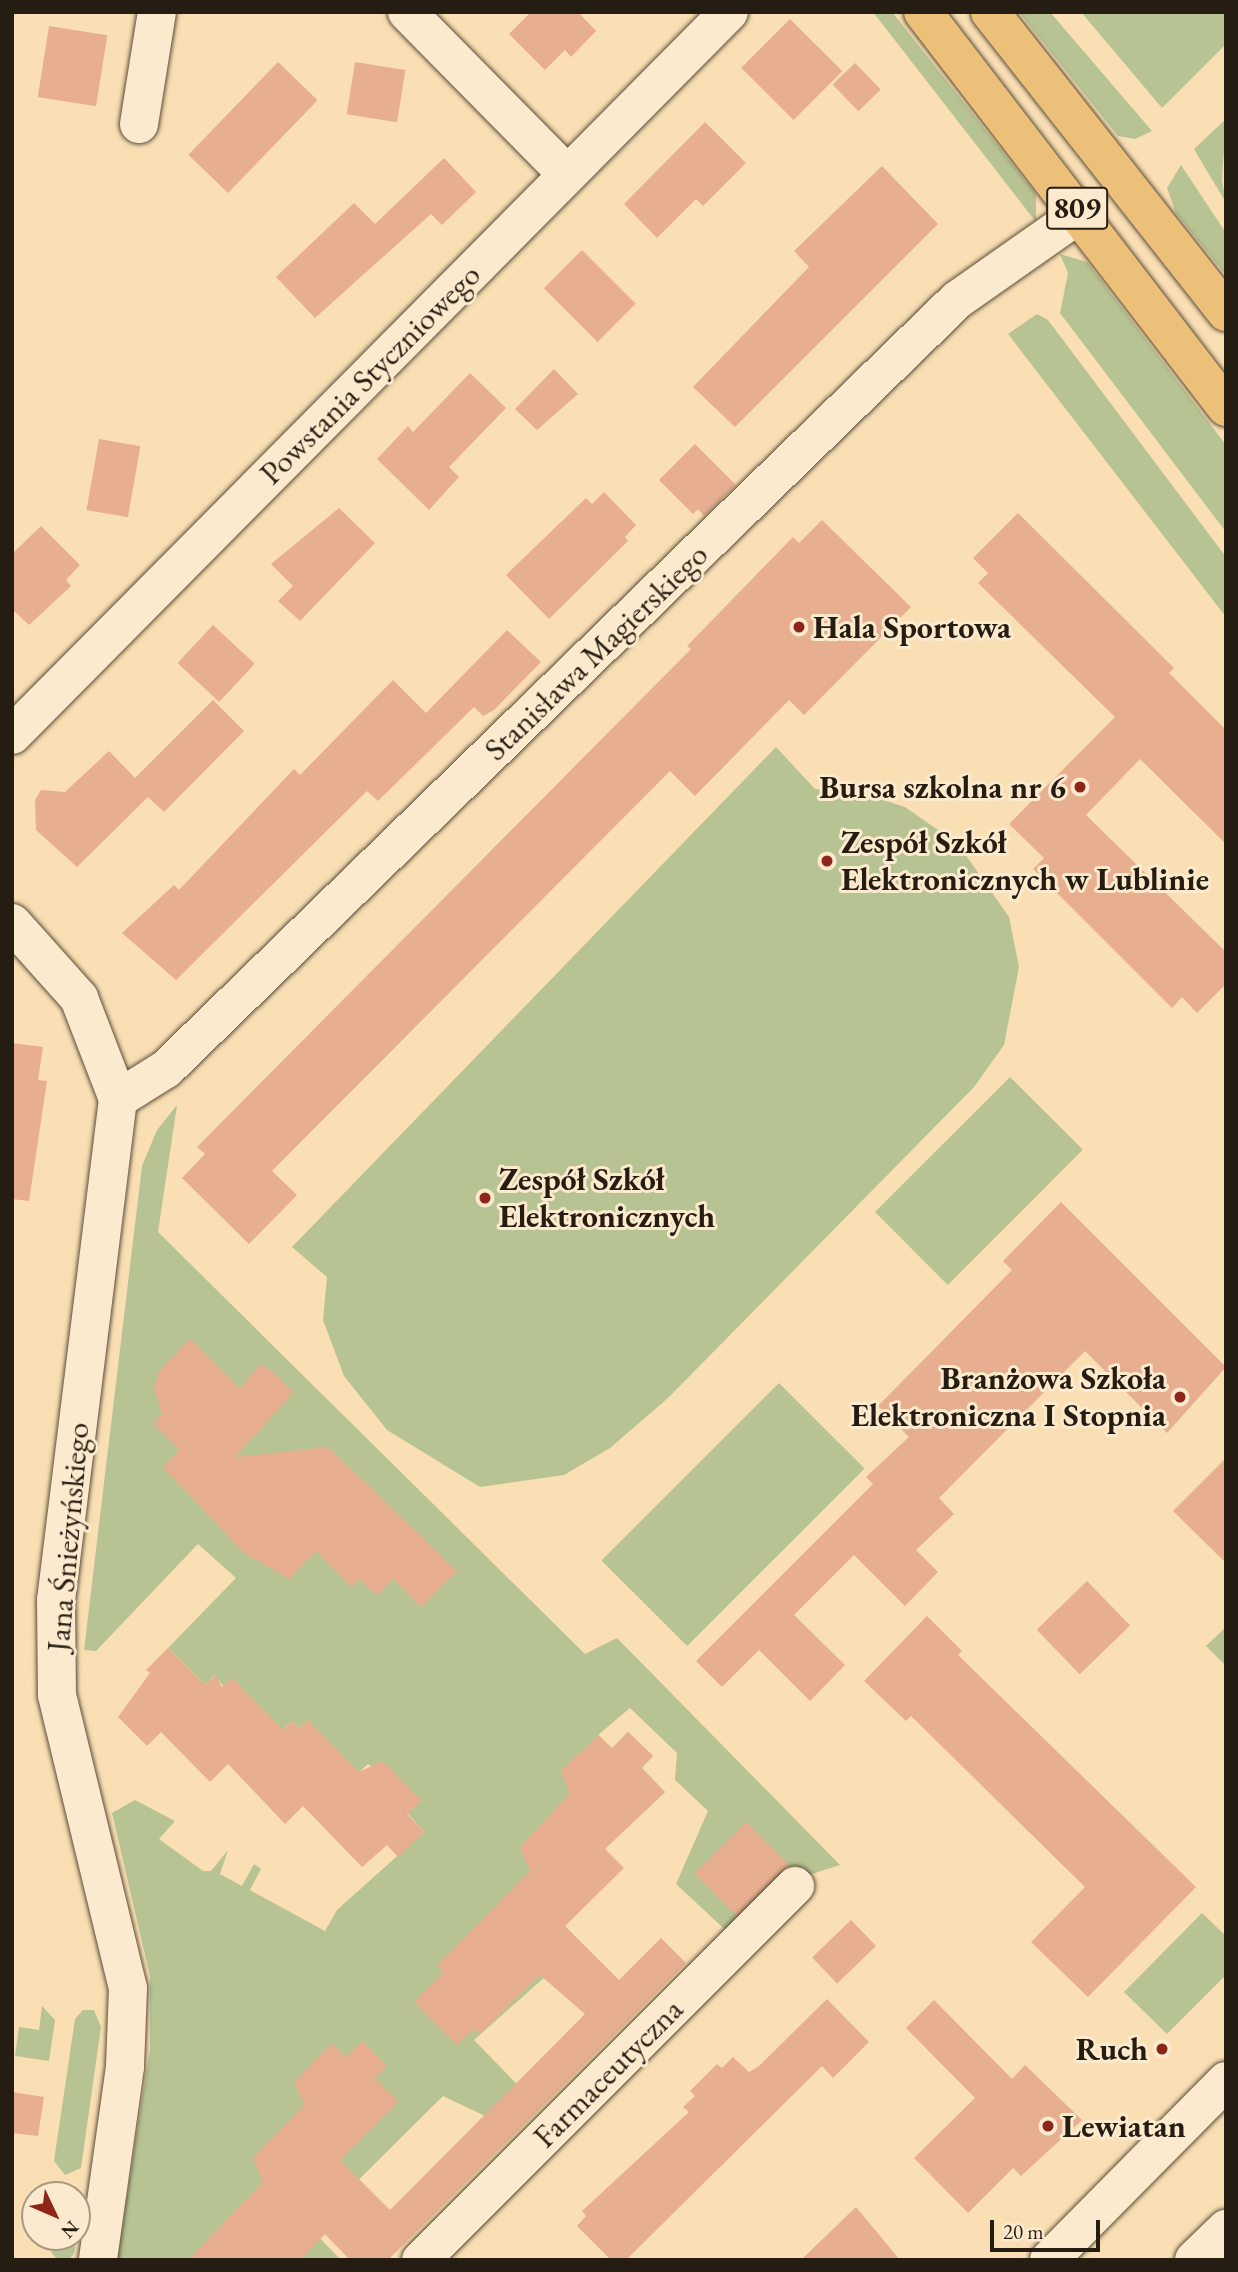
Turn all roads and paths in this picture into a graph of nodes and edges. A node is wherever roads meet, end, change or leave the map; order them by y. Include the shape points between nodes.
1 (157, 12) edge
2 (407, 12) edge
3 (729, 12) edge
4 (923, 12) edge
5 (989, 12) edge
6 (139, 124) dead end
7 (567, 174) junction
8 (1081, 213) junction
9 (1226, 312) edge
10 (1226, 407) edge
11 (12, 735) edge
12 (12, 923) edge
13 (117, 1099) junction
14 (795, 1885) dead end
15 (1226, 2081) edge
16 (1226, 2230) edge
17 (98, 2260) edge
18 (421, 2260) edge
19 (1049, 2260) edge
20 (1195, 2260) edge

1 - 6 street
2 - 7 street
3 - 7 street, Powstania Styczniowego
4 - 8 main road, 809
5 - 9 main road, 809
7 - 11 street, Powstania Styczniowego
8 - 10 main road, 809
8 - 13 street, Stanisława Magierskiego via 957,300 166,1069
12 - 13 street, Jana Śnieżyńskiego via 79,998
13 - 17 street, Jana Śnieżyńskiego via 56,1600 57,1695 128,1988 125,2067
14 - 18 street, Farmaceutyczna
15 - 19 street
16 - 20 street

